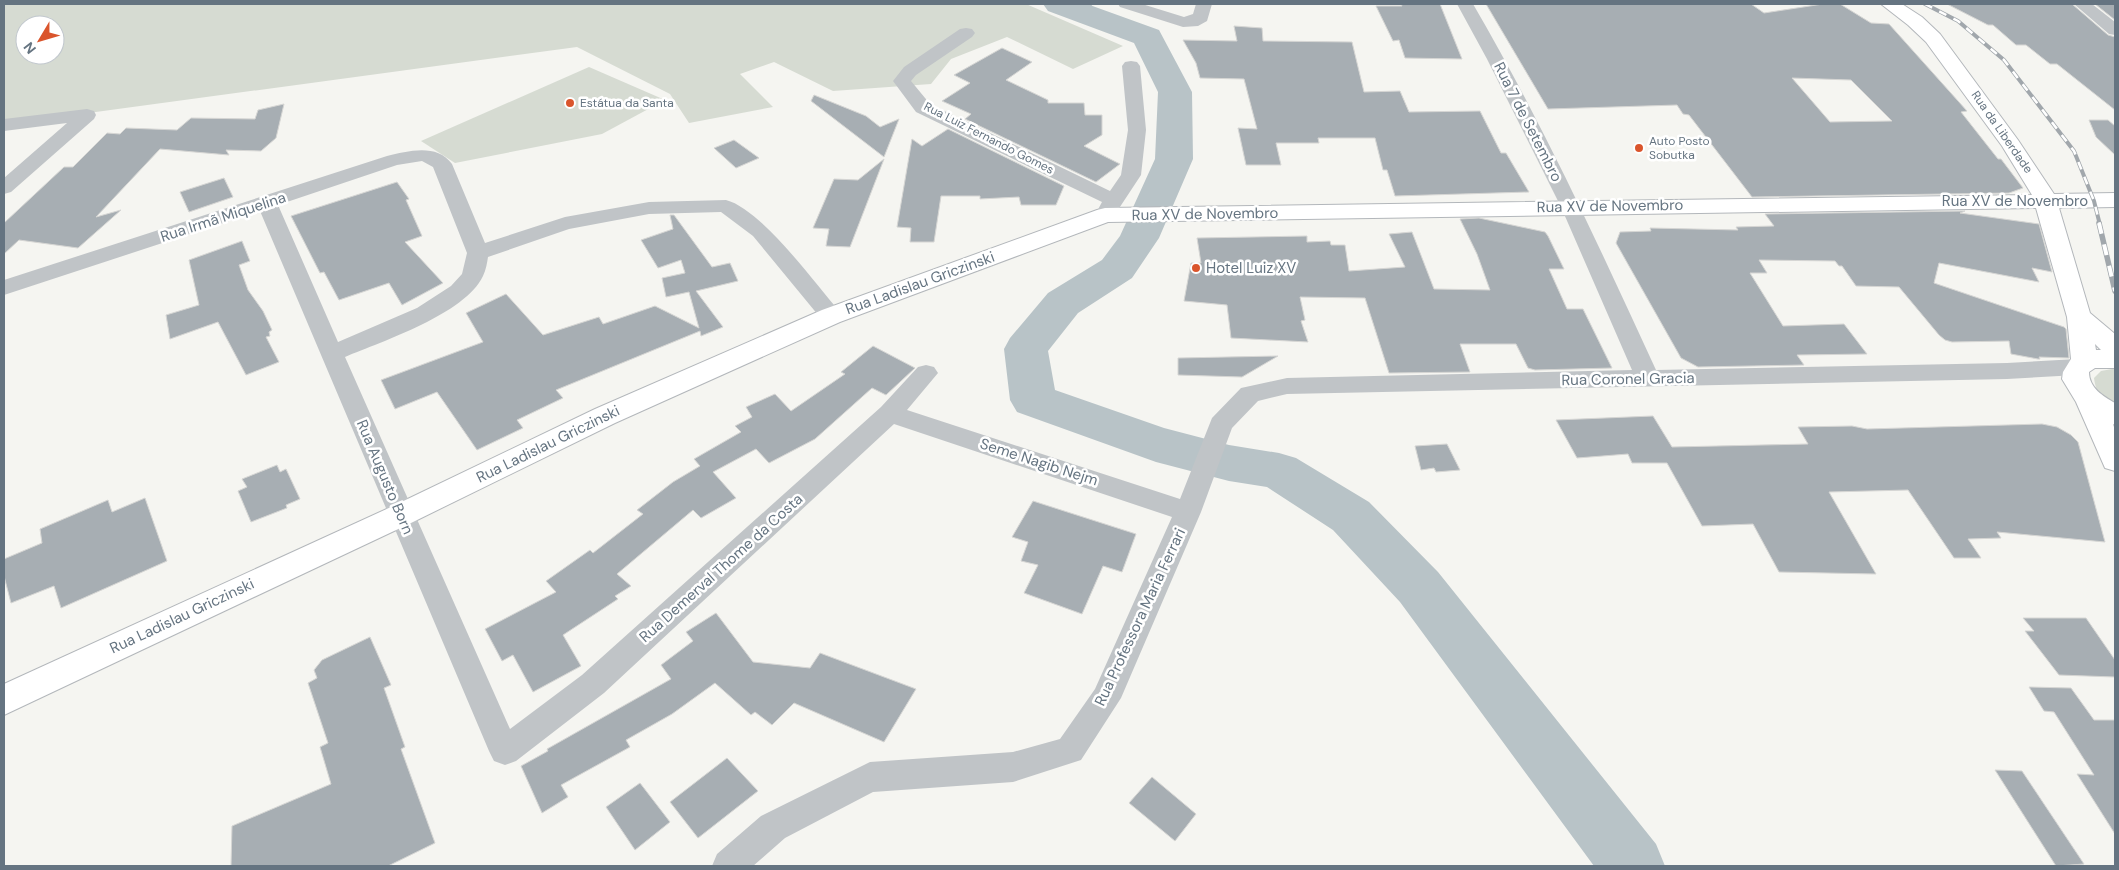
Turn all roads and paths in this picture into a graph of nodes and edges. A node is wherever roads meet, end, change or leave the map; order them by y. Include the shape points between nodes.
1 (1126, 4) edge
2 (1465, 4) edge
3 (1890, 4) edge
4 (2082, 4) edge
5 (1202, 10) edge
6 (2115, 30) edge
7 (966, 33) dead end
8 (1131, 66) dead end
9 (4, 125) edge
10 (4, 188) edge
11 (2045, 200) junction
12 (2115, 200) edge
13 (267, 203) junction
14 (1571, 207) junction
15 (1114, 210) junction
16 (478, 253) junction
17 (4, 288) edge
18 (831, 316) junction
19 (2079, 317) junction
20 (2115, 348) edge
21 (332, 353) junction
22 (2115, 359) edge
23 (926, 373) dead end
24 (2082, 377) junction
25 (1648, 379) junction
26 (1250, 394) joint
27 (890, 413) junction
28 (2115, 415) edge
29 (2115, 461) edge
30 (1188, 512) junction
31 (401, 514) junction
32 (4, 700) edge
33 (505, 751) joint
34 (729, 866) edge

1 - 5 street via 1183,22 1192,22
2 - 14 street, Rua 7 de Setembro
3 - 11 main road, Rua da Liberdade via 1933,38 2025,163
4 - 6 street
7 - 15 street, Rua Luiz Fernando Gomes via 902,81 923,108
8 - 15 street via 1137,130 1131,175
9 - 10 street via 87,115
11 - 12 main road, Rua XV de Novembro
11 - 14 main road, Rua XV de Novembro
11 - 19 main road, Rua da Liberdade
13 - 16 street, Rua Irmã Miquelina via 394,160 425,155 442,164
13 - 17 street, Rua Irmã Miquelina
13 - 21 street, Rua Augusto Born
14 - 15 main road, Rua XV de Novembro via 1174,215
14 - 25 street, Rua 7 de Setembro
15 - 18 main road, Rua Ladislau Griczinski
16 - 18 street via 565,223 649,208 726,206 760,231
16 - 21 street via 472,277 451,297 410,320
18 - 31 main road, Rua Ladislau Griczinski via 605,416
19 - 20 main road
19 - 24 main road, Rua da Liberdade
21 - 31 street, Rua Augusto Born
22 - 24 main road via 2097,358
23 - 27 street, Rua Demerval Thome da Costa
24 - 25 street, Rua Coronel Gracia via 2007,371
24 - 28 main road
24 - 29 main road, Rua da Liberdade
25 - 26 street, Rua Coronel Gracia via 1287,386
26 - 30 street, Rua Professora Maria Ferrari via 1221,424
27 - 30 street, Seme Nagib Nejm
27 - 33 street, Rua Demerval Thome da Costa via 593,684
30 - 34 street, Rua Professora Maria Ferrari via 1106,698 1070,750 1013,767 870,777 773,827
31 - 32 main road, Rua Ladislau Griczinski
31 - 33 street, Rua Augusto Born

